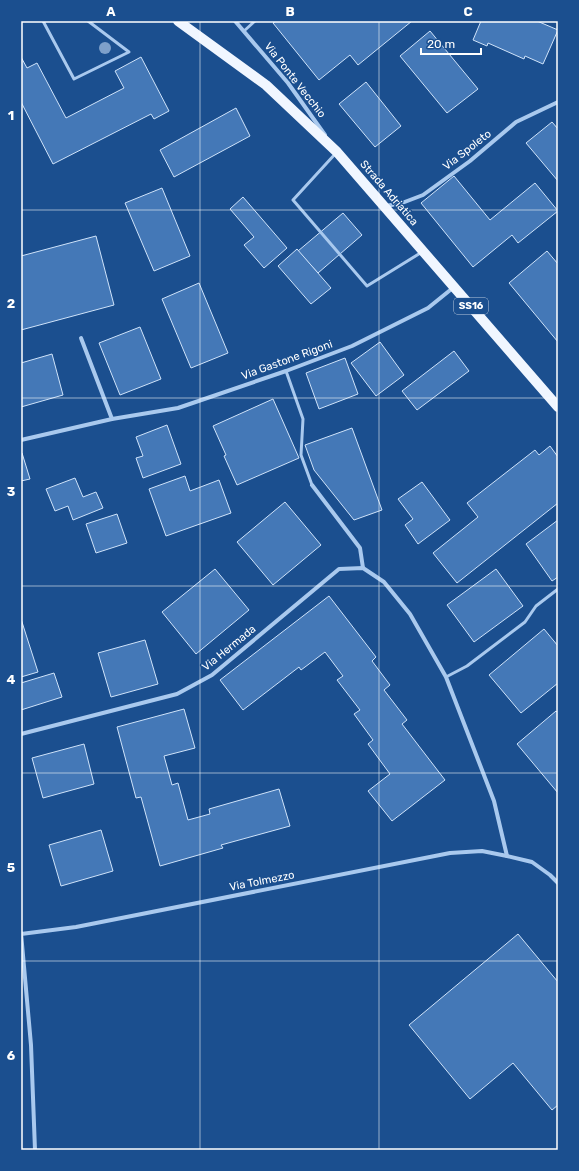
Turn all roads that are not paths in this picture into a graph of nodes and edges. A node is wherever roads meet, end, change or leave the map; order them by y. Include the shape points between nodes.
1 (43, 21) edge
2 (88, 21) edge
3 (178, 21) edge
4 (235, 21) edge
5 (255, 21) edge
6 (244, 30) junction
7 (558, 102) edge
8 (337, 152) junction
9 (384, 206) junction
10 (423, 250) junction
11 (455, 287) junction
12 (80, 338) dead end
13 (286, 371) junction
14 (558, 407) edge
15 (112, 419) junction
16 (21, 440) edge
17 (312, 485) joint
18 (363, 568) junction
19 (558, 590) edge
20 (446, 677) junction
21 (21, 734) edge
22 (507, 856) junction
23 (558, 883) edge
24 (21, 933) edge
25 (36, 1150) edge

1 - 2 lane via 74,79 129,52
3 - 8 main road, Strada Adriatica / SS16 via 266,84
4 - 6 street, Via Ponte Vecchio
5 - 6 lane
6 - 8 street, Via Ponte Vecchio via 288,82
7 - 9 street, Via Spoleto via 516,122 470,161 423,195
8 - 9 main road, Strada Adriatica / SS16
8 - 10 lane via 293,200 367,286
9 - 10 main road, Strada Adriatica / SS16
10 - 11 main road, Strada Adriatica / SS16
11 - 13 street, Via Gastone Rigoni via 428,308 352,346
11 - 14 main road, Strada Adriatica / SS16
12 - 15 street
13 - 15 street, Via Gastone Rigoni via 178,408
13 - 17 lane via 303,419 301,455
15 - 16 street, Via Gastone Rigoni
17 - 18 street via 360,548
18 - 20 street via 384,582 410,614
18 - 21 street, Via Hermada via 339,569 212,675 177,694
19 - 20 lane via 536,606 525,622 467,666
20 - 22 street via 494,801
22 - 23 street via 532,862
22 - 24 street, Via Tolmezzo via 482,851 450,852 76,927
24 - 25 street via 31,1045

